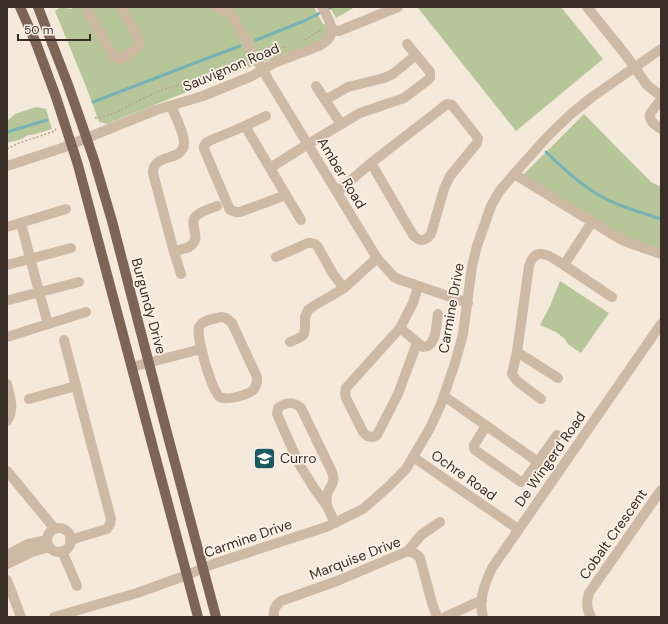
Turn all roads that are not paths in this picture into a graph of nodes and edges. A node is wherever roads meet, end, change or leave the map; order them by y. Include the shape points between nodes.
1 (20, 7) edge
2 (38, 7) edge
3 (121, 7) edge
4 (216, 7) edge
5 (322, 7) edge
6 (398, 7) edge
7 (587, 7) edge
8 (88, 12) dead end
9 (331, 26) junction
10 (407, 44) dead end
11 (661, 49) edge
12 (416, 55) junction
13 (634, 68) junction
14 (263, 70) junction
15 (316, 86) dead end
16 (661, 98) edge
17 (326, 100) junction
18 (171, 106) junction
19 (266, 116) dead end
20 (341, 124) junction
21 (245, 126) junction
22 (661, 129) edge
23 (87, 138) junction
24 (72, 144) junction
25 (308, 144) junction
26 (371, 163) junction
27 (7, 166) edge
28 (270, 168) junction
29 (514, 174) junction
30 (337, 192) junction
31 (286, 194) junction
32 (216, 206) dead end
33 (66, 210) dead end
34 (301, 220) dead end
35 (592, 222) junction
36 (21, 223) junction
37 (7, 227) edge
38 (71, 248) dead end
39 (174, 252) junction
40 (661, 254) edge
41 (276, 257) dead end
42 (377, 258) junction
43 (30, 259) junction
44 (7, 265) edge
45 (564, 265) junction
46 (180, 274) dead end
47 (79, 282) dead end
48 (418, 287) junction
49 (344, 288) junction
50 (39, 292) junction
51 (612, 297) dead end
52 (9, 300) dead end
53 (468, 303) junction
54 (86, 312) dead end
55 (438, 314) dead end
56 (48, 324) junction
57 (661, 324) edge
58 (400, 328) junction
59 (7, 337) edge
60 (64, 340) dead end
61 (290, 342) dead end
62 (417, 343) junction
63 (201, 349) junction
64 (517, 352) junction
65 (149, 362) junction
66 (132, 367) junction
67 (558, 378) dead end
68 (7, 384) edge
69 (76, 386) junction
70 (444, 396) junction
71 (29, 399) dead end
72 (542, 399) dead end
73 (7, 421) edge
74 (486, 426) junction
75 (557, 435) dead end
76 (413, 457) junction
77 (538, 462) junction
78 (7, 472) edge
79 (314, 488) junction
80 (330, 490) junction
81 (661, 490) edge
82 (327, 506) junction
83 (440, 522) dead end
84 (335, 523) junction
85 (55, 529) junction
86 (518, 530) junction
87 (70, 540) junction
88 (48, 544) junction
89 (62, 551) junction
90 (408, 551) junction
91 (7, 555) edge
92 (7, 564) edge
93 (203, 568) junction
94 (187, 575) junction
95 (7, 580) edge
96 (77, 586) dead end
97 (482, 600) junction
98 (22, 617) edge
99 (54, 617) edge
100 (198, 617) edge
101 (216, 617) edge
102 (274, 617) edge
103 (437, 617) edge
104 (445, 617) edge
105 (482, 617) edge
106 (591, 617) edge

1 - 24 main road via 54,90
2 - 23 main road, Burgundy Drive
3 - 8 street via 139,44 138,48 121,59 114,57
4 - 14 street, Amber Road via 229,13 234,19
5 - 9 street
6 - 9 street via 339,31
7 - 13 street
9 - 14 street, Sauvignon Road via 330,38 324,43
10 - 12 street
11 - 13 street, Carmine Drive
12 - 17 street via 393,74 348,87
12 - 20 street via 430,72 428,80 404,98 360,113
13 - 16 street
13 - 29 street, Carmine Drive via 571,114
14 - 18 street, Sauvignon Road via 203,96
14 - 25 street, Amber Road
15 - 17 street
16 - 22 street via 649,116
17 - 20 street
18 - 23 street, Sauvignon Road
18 - 39 street via 183,137 183,148 156,164 153,173
19 - 21 street
20 - 25 street
21 - 28 street
21 - 31 street via 209,141 204,146 230,210 240,212
23 - 24 street, Sauvignon Road
23 - 65 main road, Burgundy Drive
24 - 27 street, Sauvignon Road
24 - 66 main road
25 - 28 street
25 - 30 street, Amber Road
26 - 26 street via 447,104 452,105 478,138 477,143 450,176 431,234 422,240 413,235
26 - 30 street
28 - 31 street
29 - 35 street
29 - 53 street, Carmine Drive via 491,206 484,225 472,266
30 - 42 street, Amber Road
31 - 34 street
32 - 39 street via 194,218 194,243
33 - 36 street
35 - 40 street via 620,239
35 - 45 street
36 - 37 street
36 - 43 street
38 - 43 street
39 - 46 street
41 - 49 street via 311,242 320,250
42 - 48 street, Amber Road via 394,277
42 - 49 street
43 - 44 street
43 - 50 street
45 - 51 street
45 - 64 street via 542,253 535,255 531,260
47 - 50 street
48 - 53 street, Amber Road
48 - 58 street
49 - 61 street via 308,310 304,334
50 - 52 street
50 - 56 street
53 - 70 street, Carmine Drive via 456,363
54 - 56 street
55 - 62 street via 432,343 427,347
56 - 59 street
57 - 86 street, De Wingerd Road
58 - 62 street
58 - 62 street via 346,388 346,398 367,436 373,437 377,434 398,394
60 - 69 street
63 - 63 street via 212,385 220,397 224,399 242,396 254,390 257,377 229,320 221,317 199,327
63 - 65 street
64 - 67 street
64 - 72 street via 512,374 517,381
65 - 66 street
65 - 93 main road, Burgundy Drive
66 - 94 main road
68 - 73 street via 12,404
69 - 71 street
69 - 87 street via 111,519 106,528
70 - 74 street
70 - 76 street, Carmine Drive via 430,428
74 - 77 street
74 - 77 street via 474,445 478,453 521,482
75 - 77 street
76 - 84 street, Carmine Drive via 406,469 377,498 363,509
76 - 86 street, Ochre Road
78 - 85 street
79 - 80 street
79 - 80 street via 299,464 277,414 278,408 286,404 297,404 301,408 332,472
79 - 82 street
80 - 82 street via 326,499
81 - 106 street, Cobalt Crescent via 589,593 586,600
82 - 84 street
83 - 90 street via 421,535
84 - 93 street, Carmine Drive
85 - 87 street via 65,531
85 - 88 street via 49,534
86 - 97 street, De Wingerd Road via 492,568 485,582
87 - 89 street via 68,547
88 - 89 street via 55,551
88 - 91 street via 28,544
88 - 92 street
89 - 96 street
90 - 102 street, Marquise Drive via 281,601 275,607
90 - 103 street, Marquise Drive via 420,558
93 - 94 street, Carmine Drive
93 - 101 main road, Burgundy Drive
94 - 99 street, Carmine Drive
94 - 100 main road
95 - 98 street
97 - 104 street
97 - 105 street, De Wingerd Road

